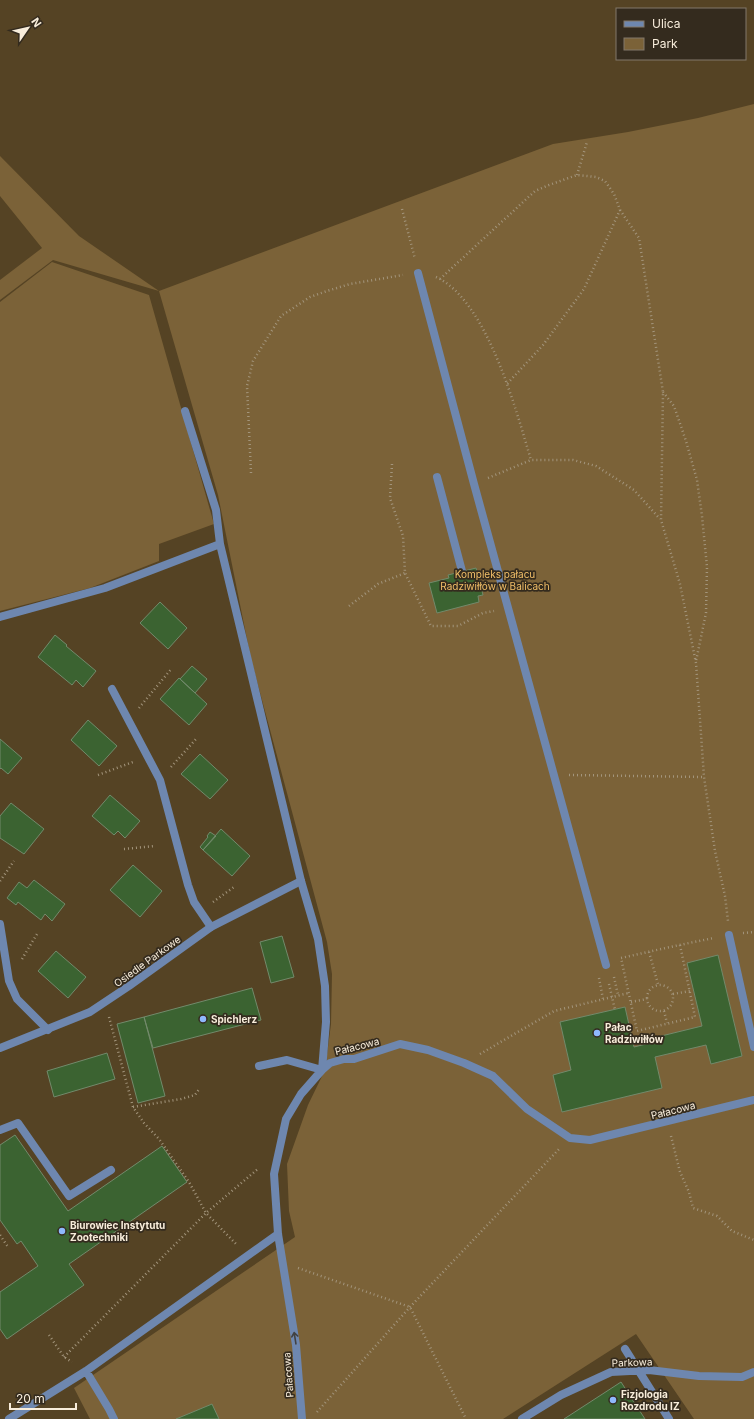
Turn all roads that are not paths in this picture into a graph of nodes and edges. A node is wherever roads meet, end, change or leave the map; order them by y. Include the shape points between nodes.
1 (418, 273) road end
2 (185, 411) dead end
3 (437, 478) dead end
4 (220, 544) junction
5 (462, 571) dead end
6 (0, 617) edge
7 (112, 690) dead end
8 (301, 881) junction
9 (0, 924) edge
10 (211, 927) junction
11 (729, 935) dead end
12 (606, 965) dead end
13 (48, 1030) junction
14 (754, 1047) edge
15 (0, 1048) edge
16 (259, 1066) dead end
17 (322, 1070) junction
18 (754, 1100) edge
19 (0, 1130) edge
20 (111, 1170) dead end
21 (278, 1234) junction
22 (625, 1349) dead end
23 (86, 1370) junction
24 (638, 1371) junction
25 (754, 1372) edge
26 (9, 1419) edge
27 (114, 1419) edge
28 (302, 1419) edge
29 (522, 1419) edge
30 (669, 1419) edge

1 - 12 street
2 - 4 street via 216,510
3 - 5 street
4 - 6 street via 105,588
4 - 8 street
7 - 10 street via 160,780 188,885 194,902
8 - 10 street, Osiedle Parkowe
8 - 17 street via 318,939 325,986 326,1022
9 - 13 street via 9,981 17,1000
10 - 13 street, Osiedle Parkowe via 105,1003
11 - 14 street
13 - 15 street, Osiedle Parkowe
16 - 17 street via 287,1060
17 - 18 street, Pałacowa via 330,1063 354,1059 400,1044 428,1050 492,1076 527,1109 570,1138 590,1140
17 - 21 street, Pałacowa via 301,1094 286,1119 274,1174
19 - 20 street via 18,1123 69,1196
21 - 23 street
28 -> 21 street, Pałacowa via 296,1345
22 - 24 street
23 - 26 street
23 - 27 street
24 - 25 street, Parkowa via 742,1377
24 - 29 street, Parkowa via 611,1372 561,1395
24 - 30 street

